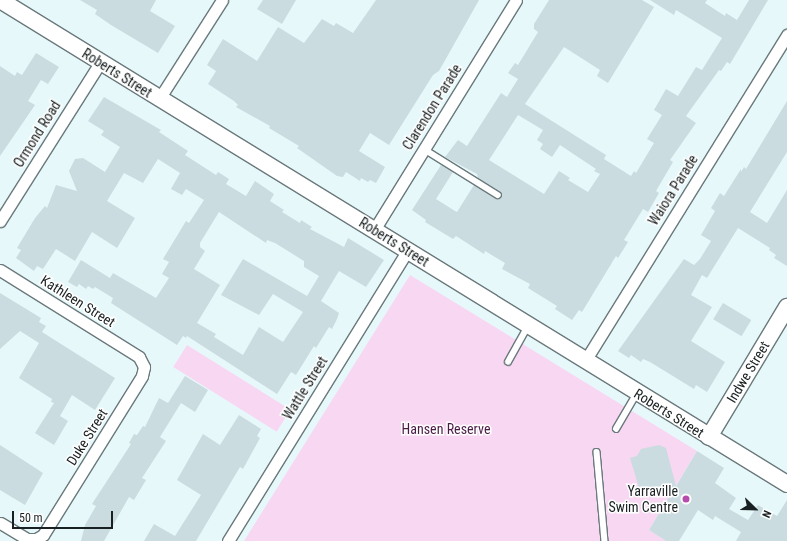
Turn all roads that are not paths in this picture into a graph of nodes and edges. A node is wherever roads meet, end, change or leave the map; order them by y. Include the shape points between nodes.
1 (0, 0) edge
2 (222, 0) edge
3 (516, 0) edge
4 (787, 35) edge
5 (100, 63) junction
6 (159, 99) junction
7 (424, 149) junction
8 (498, 195) dead end
9 (0, 221) edge
10 (374, 230) junction
11 (408, 250) junction
12 (0, 270) edge
13 (787, 306) edge
14 (528, 325) junction
15 (139, 356) joint
16 (585, 361) junction
17 (508, 362) dead end
18 (637, 393) junction
19 (616, 429) dead end
20 (709, 437) junction
21 (597, 452) dead end
22 (787, 484) edge
23 (0, 523) edge
24 (228, 541) edge
25 (605, 541) edge

1 - 5 street, Roberts Street
2 - 6 street
3 - 7 street, Clarendon Parade
4 - 16 street, Waiora Parade
5 - 6 street, Roberts Street
5 - 9 street, Ormond Road
6 - 10 street, Roberts Street
7 - 8 lane
7 - 10 street, Clarendon Parade
10 - 11 street, Roberts Street
11 - 14 street, Roberts Street
11 - 24 street, Wattle Street
12 - 15 street, Kathleen Street
13 - 20 street, Indwe Street
14 - 16 street, Roberts Street
14 - 17 lane
15 - 23 street, Duke Street via 144,366 142,376 45,532 40,538 30,540
16 - 18 street, Roberts Street
18 - 19 lane
18 - 20 street, Roberts Street
20 - 22 street, Roberts Street
21 - 25 lane

